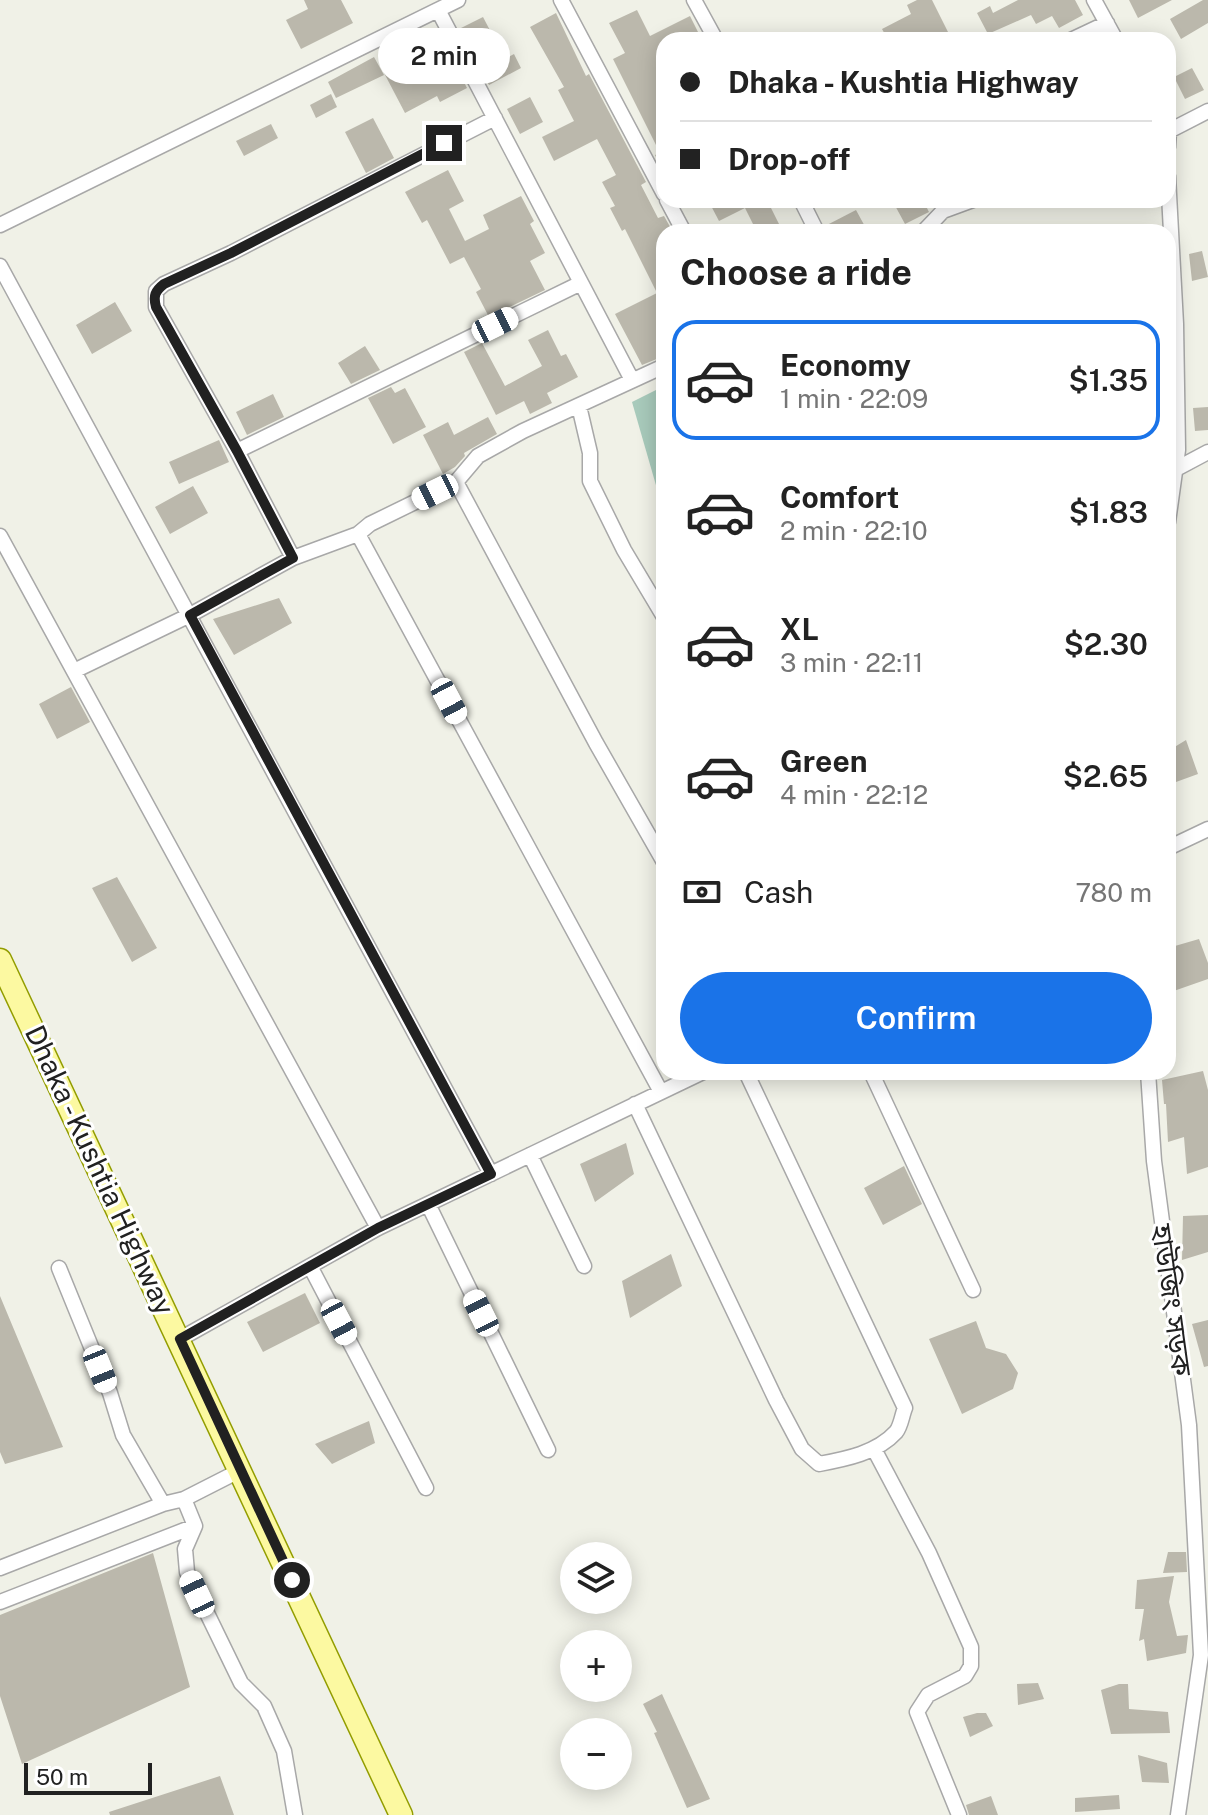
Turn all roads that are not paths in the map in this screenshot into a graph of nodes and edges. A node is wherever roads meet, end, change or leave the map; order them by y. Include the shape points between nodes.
1 (458, 0) edge
2 (561, 0) edge
3 (694, 0) edge
4 (1094, 0) edge
5 (438, 10) junction
6 (1107, 23) junction
7 (712, 32) edge
8 (1088, 32) edge
9 (1112, 32) edge
10 (1208, 111) edge
11 (495, 118) junction
12 (1176, 127) edge
13 (656, 179) edge
14 (951, 208) edge
15 (931, 224) edge
16 (0, 225) edge
17 (0, 266) edge
18 (581, 283) junction
19 (1176, 324) edge
20 (656, 370) edge
21 (632, 380) junction
22 (579, 406) junction
23 (237, 451) junction
24 (1208, 452) edge
25 (1176, 469) joint
26 (456, 482) junction
27 (358, 534) junction
28 (0, 536) edge
29 (293, 558) junction
30 (656, 604) edge
31 (190, 615) junction
32 (74, 671) junction
33 (1208, 829) edge
34 (1176, 844) edge
35 (656, 848) edge
36 (0, 960) edge
37 (686, 1080) edge
38 (750, 1080) edge
39 (875, 1080) edge
40 (1149, 1080) edge
41 (661, 1092) junction
42 (635, 1104) junction
43 (530, 1155) junction
44 (491, 1174) junction
45 (428, 1204) junction
46 (378, 1228) junction
47 (310, 1266) junction
48 (584, 1266) dead end
49 (59, 1268) dead end
50 (973, 1290) dead end
51 (180, 1339) junction
52 (874, 1449) junction
53 (548, 1450) dead end
54 (241, 1470) junction
55 (426, 1488) dead end
56 (184, 1499) junction
57 (163, 1504) junction
58 (195, 1526) junction
59 (0, 1568) edge
60 (0, 1602) edge
61 (295, 1815) edge
62 (401, 1815) edge
63 (959, 1815) edge
64 (1178, 1815) edge

1 - 5 street
2 - 13 street
3 - 7 street
4 - 6 street
5 - 11 street
5 - 16 street
6 - 8 street
6 - 9 street
10 - 12 street
11 - 18 street
11 - 23 street via 156,291 156,307
14 - 15 street
17 - 31 street
18 - 21 street
18 - 23 street
19 - 25 street
20 - 21 street
21 - 22 street
22 - 26 street via 478,456
22 - 30 street via 590,453 590,481
23 - 29 street
24 - 25 street
26 - 27 street
26 - 35 street
27 - 29 street
27 - 41 street
28 - 32 street
29 - 31 street
31 - 32 street
31 - 44 street
32 - 46 street
33 - 34 street
36 - 51 main road, Dhaka - Kushtia Highway
37 - 41 street
38 - 52 street via 905,1408 898,1430
39 - 50 street
40 - 64 street, হাউজিং সড়ক via 1154,1161 1189,1425 1201,1655
41 - 42 street
42 - 43 street
42 - 52 street via 802,1449 819,1464
43 - 44 street
43 - 48 street
44 - 45 street
45 - 46 street
45 - 53 street
46 - 47 street
47 - 51 street
47 - 55 street
49 - 57 street via 123,1435
51 - 54 main road, Dhaka - Kushtia Highway
52 - 63 street via 971,1647 965,1676 928,1695 917,1712
54 - 56 street
54 - 62 main road, Dhaka - Kushtia Highway
56 - 57 street
56 - 58 street
57 - 59 street
58 - 60 street
58 - 61 street via 185,1549 187,1572 241,1683 264,1706 284,1751

